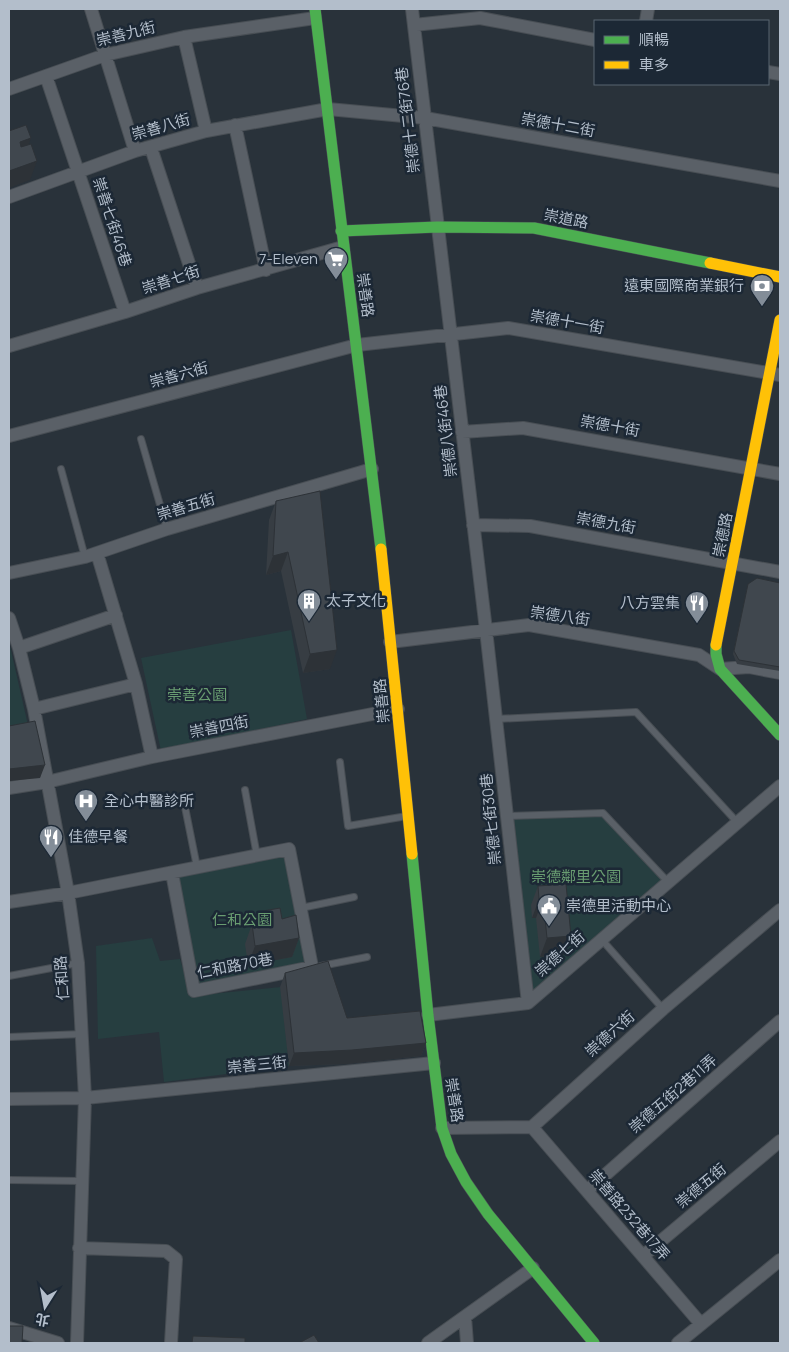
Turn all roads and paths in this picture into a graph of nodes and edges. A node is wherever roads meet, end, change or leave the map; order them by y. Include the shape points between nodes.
1 (91, 9) edge
2 (412, 9) edge
3 (315, 13) edge
4 (414, 25) junction
5 (184, 36) junction
6 (594, 40) edge
7 (105, 55) junction
8 (46, 76) junction
9 (9, 89) edge
10 (328, 109) junction
11 (425, 118) junction
12 (235, 125) junction
13 (206, 131) junction
14 (151, 148) junction
15 (135, 151) junction
16 (78, 171) junction
17 (780, 181) edge
18 (9, 197) edge
19 (438, 228) junction
20 (342, 231) junction
21 (343, 247) junction
22 (266, 270) junction
23 (780, 277) edge
24 (197, 288) junction
25 (125, 312) junction
26 (780, 320) edge
27 (450, 334) junction
28 (357, 345) junction
29 (9, 346) edge
30 (775, 374) edge
31 (462, 432) junction
32 (9, 436) edge
33 (141, 439) dead end
34 (751, 468) junction
35 (61, 469) dead end
36 (372, 469) junction
37 (780, 474) edge
38 (473, 525) junction
39 (167, 529) junction
40 (91, 555) junction
41 (733, 563) junction
42 (780, 572) edge
43 (9, 573) edge
44 (116, 615) junction
45 (9, 618) edge
46 (486, 630) junction
47 (390, 642) junction
48 (18, 648) junction
49 (720, 669) junction
50 (780, 673) edge
51 (136, 684) junction
52 (34, 709) junction
53 (398, 709) junction
54 (496, 719) junction
55 (780, 735) edge
56 (152, 757) junction
57 (340, 762) dead end
58 (47, 782) junction
59 (780, 786) edge
60 (9, 788) edge
61 (245, 790) dead end
62 (184, 802) dead end
63 (408, 816) junction
64 (507, 816) junction
65 (737, 822) junction
66 (257, 856) junction
67 (197, 869) junction
68 (172, 873) junction
69 (668, 882) junction
70 (68, 894) junction
71 (354, 897) dead end
72 (9, 902) edge
73 (301, 908) junction
74 (780, 910) edge
75 (602, 940) junction
76 (367, 957) dead end
77 (78, 963) junction
78 (312, 967) junction
79 (9, 976) edge
80 (528, 1003) junction
81 (663, 1008) junction
82 (428, 1014) junction
83 (780, 1021) edge
84 (82, 1034) junction
85 (9, 1037) edge
86 (434, 1064) junction
87 (84, 1098) junction
88 (9, 1099) edge
89 (532, 1127) junction
90 (442, 1128) junction
91 (780, 1141) edge
92 (9, 1180) edge
93 (81, 1181) junction
94 (588, 1191) junction
95 (80, 1248) junction
96 (643, 1256) junction
97 (780, 1260) edge
98 (533, 1268) junction
99 (465, 1317) junction
100 (701, 1324) junction
101 (9, 1328) edge
102 (58, 1343) edge
103 (77, 1343) edge
104 (171, 1343) edge
105 (428, 1343) edge
106 (466, 1343) edge
107 (594, 1343) edge
108 (678, 1343) edge

1 - 7 street
2 - 4 street, 崇德十二街76巷
3 - 5 street, 崇善九街
3 - 10 street, 崇善路
4 - 6 street via 480,18
4 - 11 street, 崇德十二街76巷
5 - 7 street, 崇善九街
5 - 13 street
7 - 8 street, 崇善九街
7 - 15 street
8 - 9 street, 崇善九街
8 - 16 street, 崇善七街46巷
10 - 11 street, 崇德十二街
10 - 12 street, 崇善八街
10 - 20 street, 崇善路
11 - 17 street, 崇德十二街
11 - 19 street, 崇德十二街76巷
12 - 13 street, 崇善八街
12 - 22 street
13 - 14 street, 崇善八街
14 - 15 street, 崇善八街
14 - 24 street
15 - 16 street, 崇善八街
16 - 18 street, 崇善八街
16 - 25 street, 崇善七街46巷
19 - 20 street, 崇道路
19 - 23 street, 崇道路 via 534,228
19 - 27 street, 崇德八街46巷
20 - 21 street, 崇善路
21 - 22 street, 崇善七街
21 - 28 street, 崇善路
22 - 24 street, 崇善七街
24 - 25 street, 崇善七街
25 - 29 street, 崇善七街
26 - 30 street, 崇德路
27 - 28 street, 崇德十一街
27 - 30 street, 崇德十一街 via 508,328
27 - 31 street, 崇德八街46巷
28 - 32 street, 崇善六街
28 - 36 street, 崇善路
30 - 34 street, 崇德路
31 - 34 street, 崇德十街 via 523,428
31 - 38 street, 崇德八街46巷
33 - 39 lane
34 - 37 street, 崇德十街
34 - 41 street, 崇德路
35 - 40 lane
36 - 39 street, 崇善五街
36 - 47 street, 崇善路
38 - 41 street, 崇德九街 via 530,526
38 - 46 street, 崇德八街46巷
39 - 40 street, 崇善五街
40 - 43 street, 崇善五街
40 - 44 street
41 - 42 street, 崇德九街
41 - 49 street, 崇德路 via 716,644
44 - 48 street
44 - 51 street
45 - 48 street, 仁和路
46 - 47 street, 崇德八街
46 - 49 street, 崇德八街 via 529,625 699,655
46 - 54 street, 崇德七街30巷
47 - 53 street, 崇善路
48 - 52 street, 仁和路
49 - 50 street via 749,667
49 - 55 street
51 - 52 street
51 - 56 street
52 - 58 street, 仁和路
53 - 56 street, 崇善四街
53 - 63 street, 崇善路
54 - 64 street, 崇德七街30巷
54 - 65 lane via 636,712
56 - 58 street, 崇善四街
57 - 63 lane via 348,826
58 - 60 street, 崇善四街
58 - 70 street, 仁和路
59 - 65 street, 崇德七街
61 - 66 lane
62 - 67 lane
63 - 82 street, 崇善路
64 - 69 lane via 603,813
64 - 80 street, 崇德七街30巷
65 - 69 street, 崇德七街
66 - 67 street
66 - 73 street via 289,849
67 - 68 street
68 - 70 street
68 - 78 street, 仁和路70巷 via 194,991
69 - 75 street, 崇德七街
70 - 72 street
70 - 77 street, 仁和路
71 - 73 lane
73 - 78 street
74 - 81 street, 崇德六街
75 - 80 street, 崇德七街
75 - 81 lane
76 - 78 lane, 仁和路70巷
77 - 79 lane
77 - 84 street, 仁和路
80 - 82 street
81 - 89 street, 崇德六街
82 - 86 street, 崇善路
83 - 94 street, 崇德五街2巷11弄
84 - 85 lane
84 - 87 street, 仁和路
86 - 87 street, 崇善三街
86 - 90 street, 崇善路
87 - 88 street, 崇善三街
87 - 93 street, 仁和路
89 - 90 street
89 - 94 street, 崇善路232巷17弄
90 - 98 street, 崇善路 via 466,1182
91 - 96 street, 崇德五街
92 - 93 lane
93 - 95 street, 仁和路
94 - 96 street, 崇善路232巷17弄
95 - 103 street, 仁和路
95 - 104 street via 166,1251 176,1259
96 - 100 street, 崇善路232巷17弄
97 - 100 street
98 - 99 street
98 - 107 street, 崇善路
99 - 105 street
99 - 106 street
100 - 108 street
101 - 102 street

